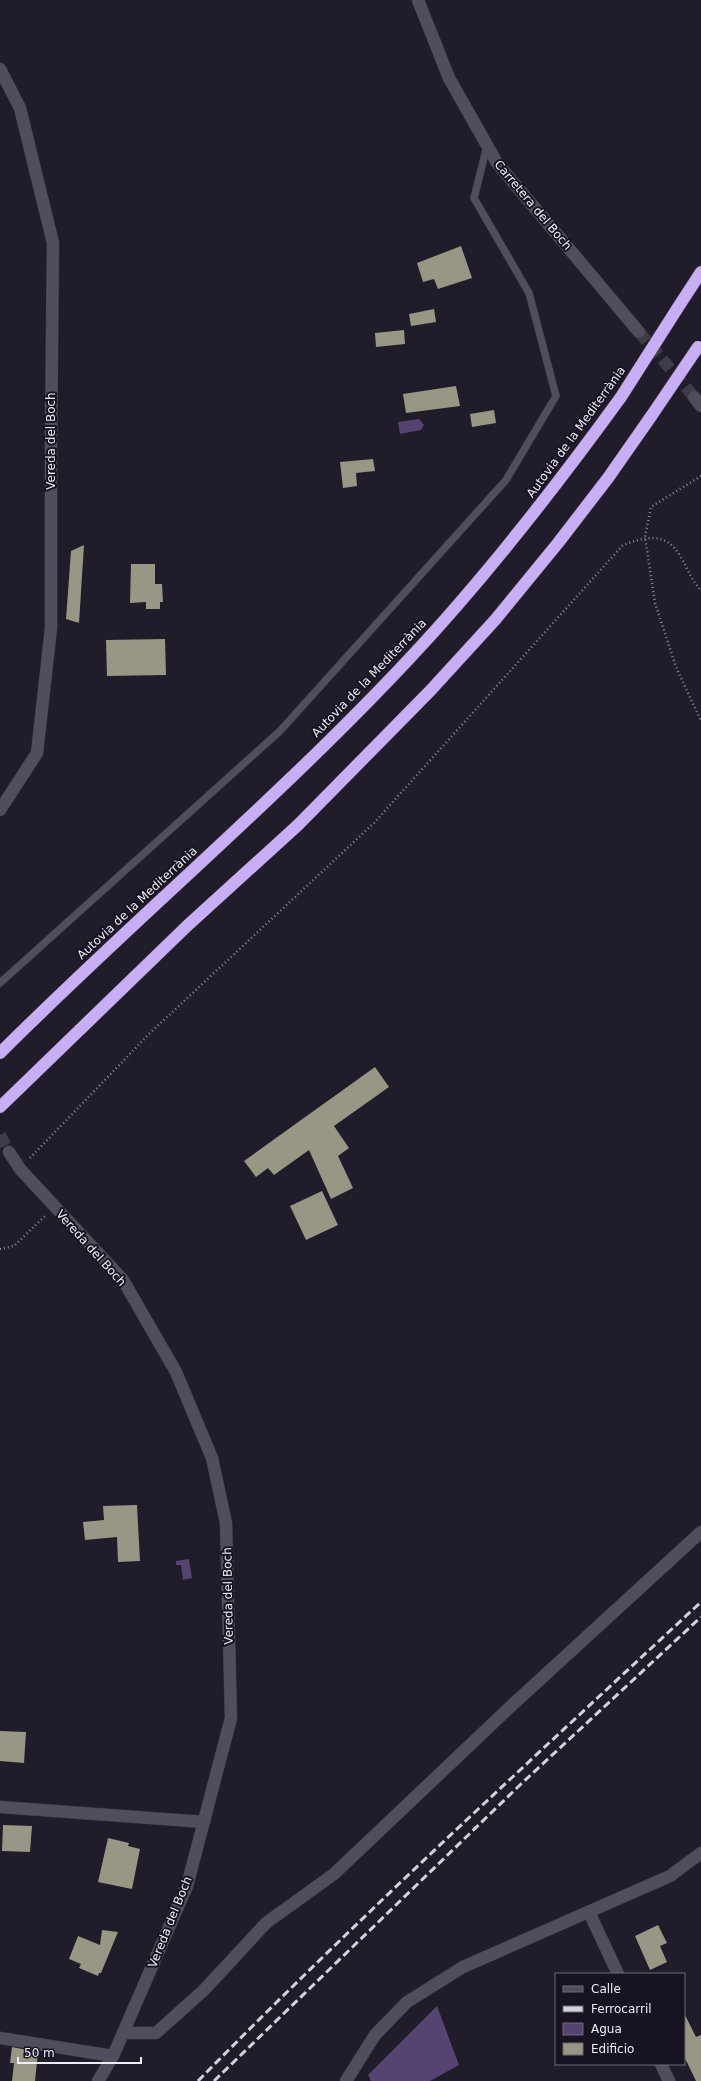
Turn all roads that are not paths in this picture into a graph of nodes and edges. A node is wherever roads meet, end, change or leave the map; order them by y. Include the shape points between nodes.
1 (418, 0) edge
2 (0, 69) edge
3 (487, 146) junction
4 (701, 272) edge
5 (639, 332) tunnel mouth
6 (700, 345) edge
7 (0, 810) edge
8 (0, 983) edge
9 (0, 1053) edge
10 (0, 1107) edge
11 (9, 1152) tunnel mouth
12 (701, 1532) edge
13 (0, 1807) edge
14 (204, 1822) junction
15 (701, 1853) edge
16 (589, 1912) junction
17 (618, 1973) edge
18 (123, 2033) junction
19 (0, 2038) edge
20 (113, 2056) junction
21 (661, 2065) edge
22 (98, 2081) edge
23 (346, 2081) edge
24 (669, 2081) edge

1 - 3 street, Carretera del Boch via 449,78
2 - 7 street, Vereda del Boch via 20,108 53,243 51,628 37,753
3 - 5 street, Carretera del Boch via 497,163
3 - 8 lane via 474,198 529,293 556,396 506,480 280,732
4 - 9 highway, Autovia de la Mediterrània, bridge via 621,397 533,516 409,659 306,762
6 - 10 highway, bridge via 608,478 558,543 495,620 430,691 298,825 187,926
11 - 14 street, Vereda del Boch via 20,1169 123,1280 176,1372 212,1458 226,1523 231,1718
12 - 18 street via 508,1708 334,1874 266,1923 204,1990 156,2033
13 - 14 street
14 - 18 street, Vereda del Boch via 187,1886
15 - 16 street via 670,1876
16 - 17 street
16 - 23 street via 463,1967 406,2002 375,2035
18 - 20 street, Vereda del Boch
19 - 20 street
20 - 22 street, Vereda del Boch
21 - 24 street

